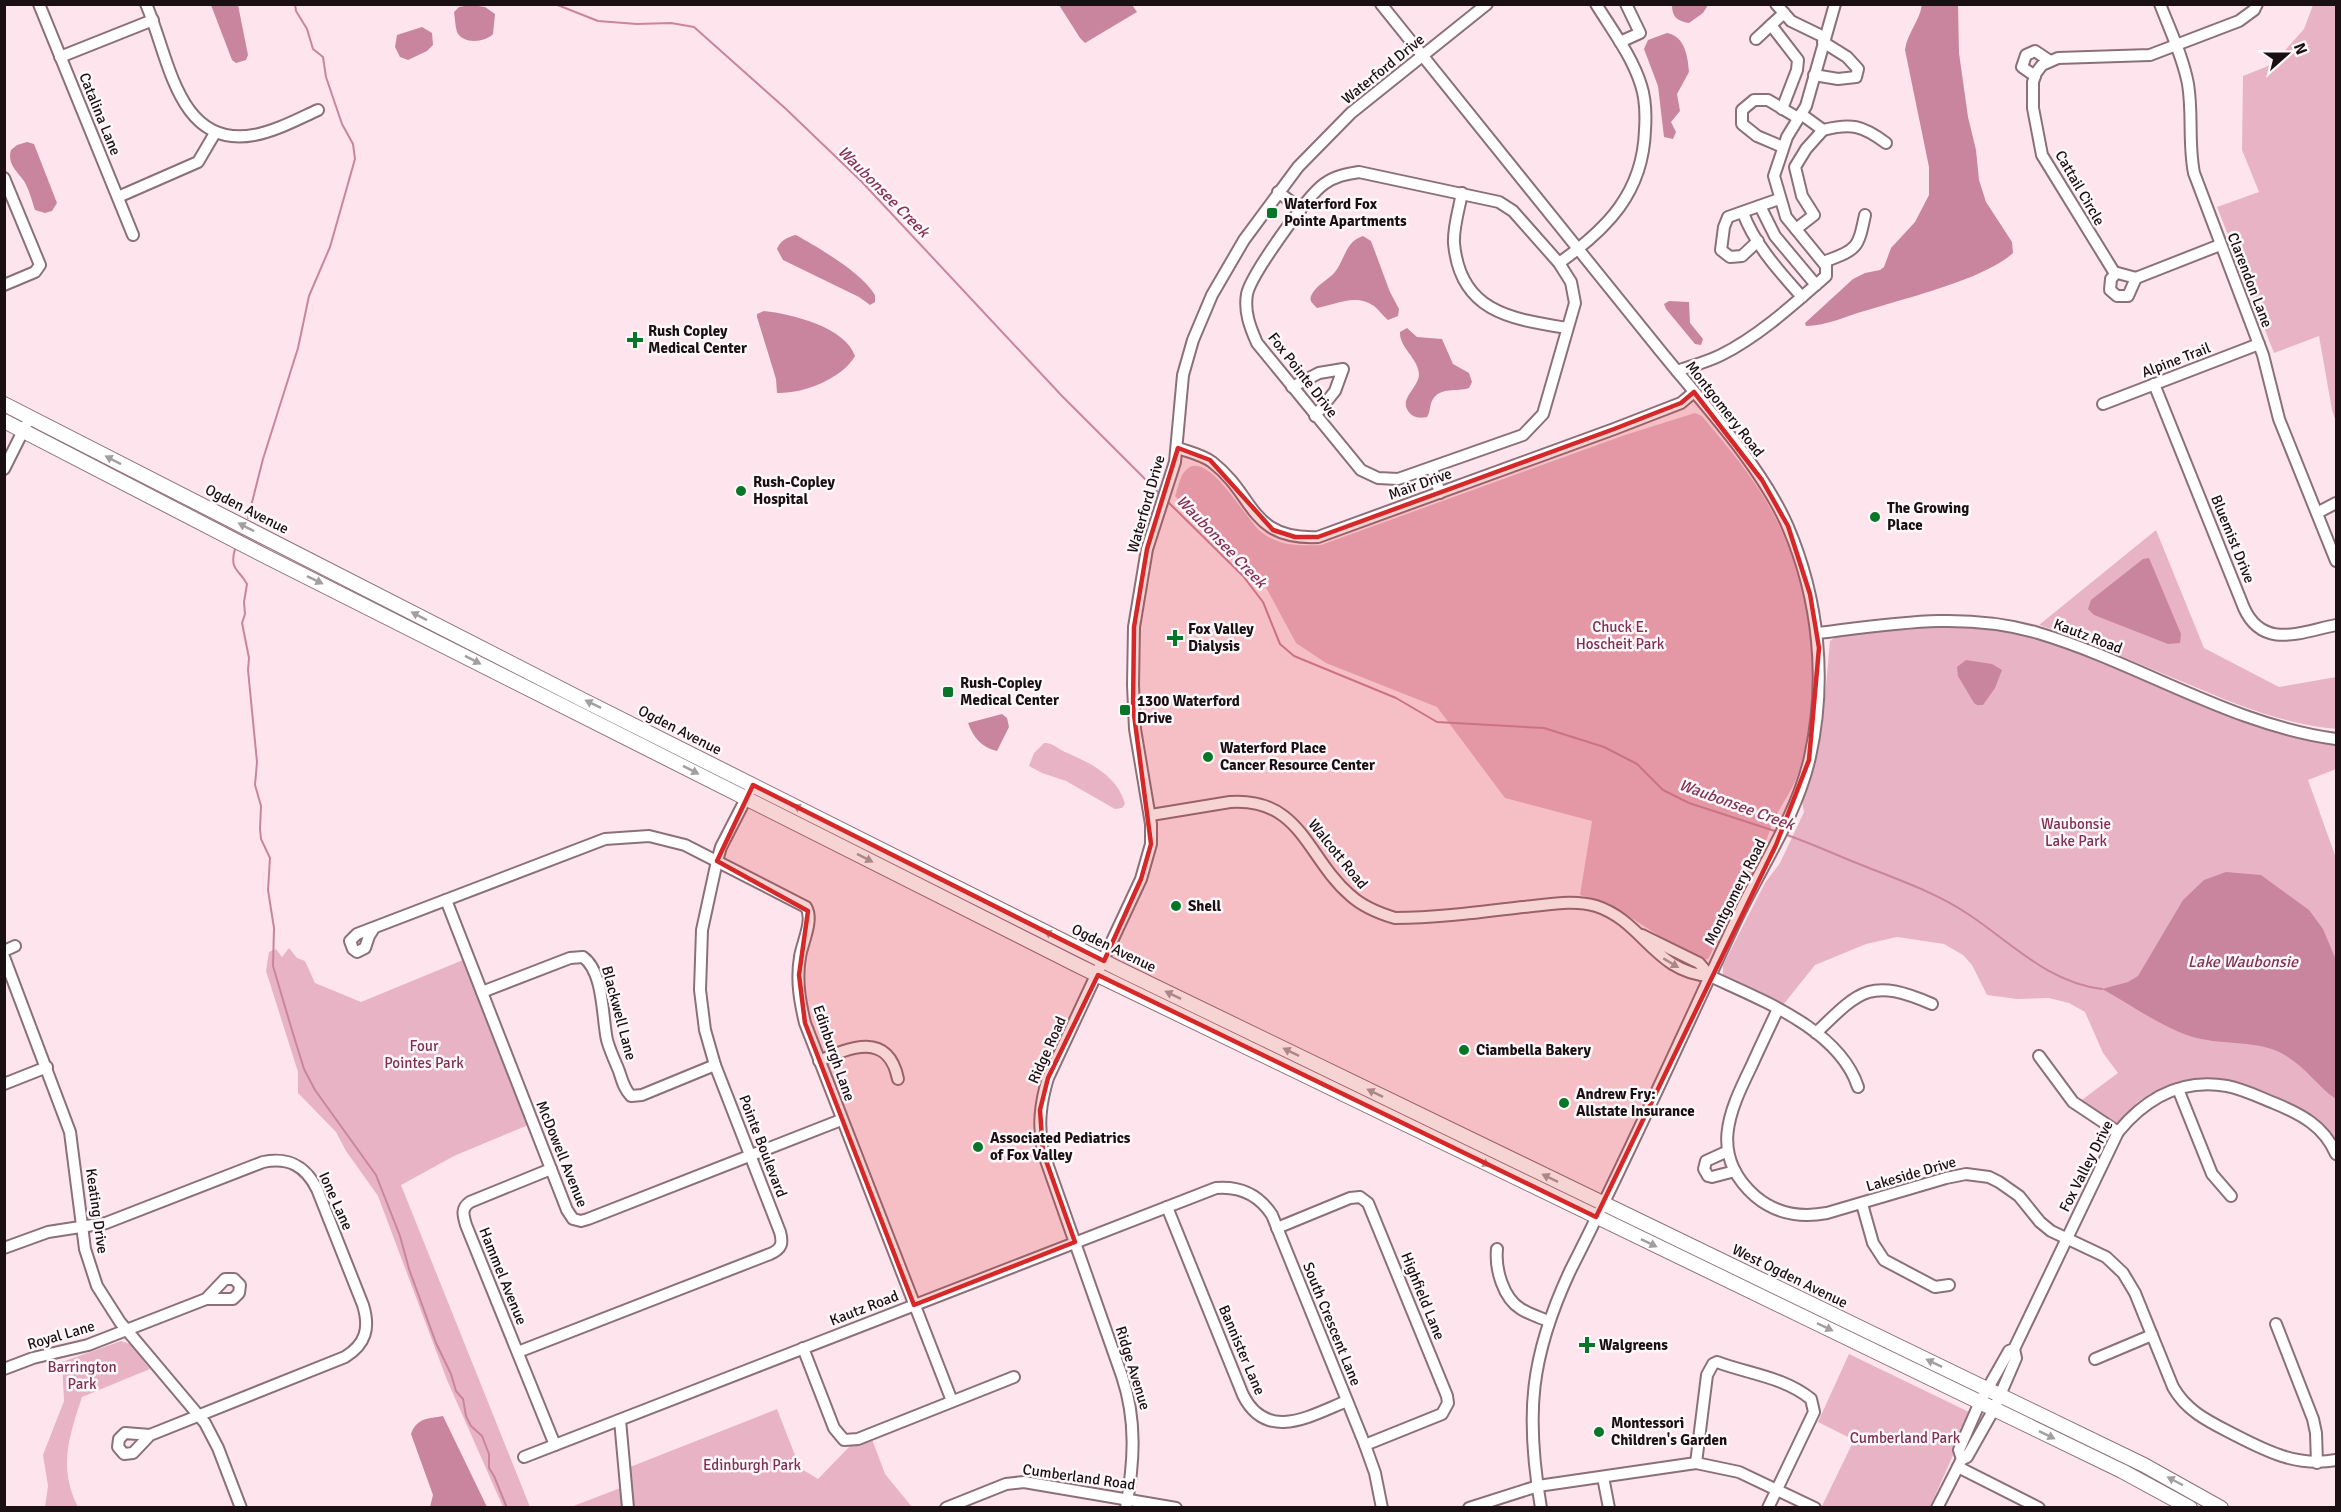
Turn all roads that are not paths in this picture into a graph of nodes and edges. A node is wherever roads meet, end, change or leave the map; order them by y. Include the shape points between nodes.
1 (39, 4) edge
2 (146, 4) edge
3 (1381, 4) edge
4 (1487, 4) edge
5 (1596, 4) edge
6 (1626, 4) edge
7 (1835, 4) edge
8 (2160, 4) edge
9 (2257, 4) edge
10 (1780, 9) edge
11 (153, 20) junction
12 (1771, 25) junction
13 (1756, 39) dead end
14 (1824, 40) junction
15 (1620, 42) junction
16 (2176, 46) junction
17 (1423, 56) junction
18 (60, 57) junction
19 (2050, 61) junction
20 (1814, 75) junction
21 (2035, 76) junction
22 (1782, 109) junction
23 (318, 110) dead end
24 (1799, 116) junction
25 (1823, 130) junction
26 (215, 133) junction
27 (1886, 142) dead end
28 (1783, 147) junction
29 (4, 178) edge
30 (1278, 192) junction
31 (1462, 193) junction
32 (118, 197) junction
33 (1779, 199) junction
34 (1760, 206) junction
35 (1301, 209) junction
36 (1743, 213) junction
37 (1865, 215) dead end
38 (1796, 229) junction
39 (133, 235) dead end
40 (1758, 241) junction
41 (1784, 245) junction
42 (2220, 245) junction
43 (1578, 249) junction
44 (1770, 259) junction
45 (1559, 263) junction
46 (1826, 266) junction
47 (2115, 273) junction
48 (2136, 278) junction
49 (4, 285) edge
50 (1816, 285) junction
51 (1802, 297) junction
52 (1567, 328) junction
53 (2259, 344) junction
54 (1677, 371) junction
55 (2154, 384) junction
56 (1292, 387) junction
57 (1694, 392) junction
58 (4, 404) edge
59 (2103, 404) dead end
60 (1315, 416) junction
61 (29, 417) junction
62 (4, 421) edge
63 (23, 430) junction
64 (1178, 448) junction
65 (1432, 468) junction
66 (4, 469) edge
67 (1440, 493) junction
68 (2337, 503) edge
69 (2317, 513) junction
70 (2337, 561) edge
71 (2337, 625) edge
72 (1818, 633) junction
73 (2337, 739) edge
74 (753, 785) junction
75 (746, 798) junction
76 (1151, 815) junction
77 (717, 861) junction
78 (446, 900) junction
79 (374, 928) dead end
80 (15, 946) dead end
81 (4, 951) edge
82 (4, 957) edge
83 (1104, 961) junction
84 (1098, 975) junction
85 (1710, 976) junction
86 (482, 992) junction
87 (1932, 1004) dead end
88 (1778, 1009) junction
89 (1816, 1032) junction
90 (2039, 1056) dead end
91 (819, 1061) junction
92 (715, 1065) junction
93 (47, 1067) junction
94 (1343, 1078) junction
95 (898, 1079) dead end
96 (4, 1084) edge
97 (1858, 1087) dead end
98 (2178, 1089) junction
99 (1332, 1090) junction
100 (841, 1120) junction
101 (2118, 1132) junction
102 (1728, 1151) junction
103 (2337, 1154) edge
104 (751, 1155) junction
105 (551, 1169) junction
106 (1735, 1171) junction
107 (1216, 1188) joint
108 (2231, 1196) dead end
109 (1603, 1203) junction
110 (1862, 1204) junction
111 (1167, 1207) junction
112 (1596, 1217) junction
113 (1277, 1227) junction
114 (82, 1228) junction
115 (2067, 1237) junction
116 (1075, 1242) junction
117 (4, 1248) edge
118 (1497, 1249) dead end
119 (1949, 1285) dead end
120 (206, 1299) dead end
121 (914, 1305) junction
122 (1548, 1321) junction
123 (2276, 1324) dead end
124 (126, 1330) junction
125 (2152, 1335) junction
126 (803, 1348) junction
127 (518, 1352) junction
128 (2095, 1359) dead end
129 (4, 1369) edge
130 (1014, 1377) dead end
131 (1994, 1392) junction
132 (952, 1401) junction
133 (1347, 1401) junction
134 (1980, 1402) junction
135 (1994, 1409) junction
136 (200, 1416) junction
137 (620, 1420) junction
138 (150, 1435) dead end
139 (555, 1445) junction
140 (1365, 1445) junction
141 (524, 1457) dead end
142 (2337, 1460) edge
143 (1696, 1463) junction
144 (1960, 1463) junction
145 (2317, 1463) junction
146 (1603, 1477) junction
147 (1538, 1486) junction
148 (1778, 1489) junction
149 (974, 1502) edge
150 (1127, 1503) edge
151 (241, 1508) edge
152 (628, 1508) edge
153 (946, 1508) edge
154 (1176, 1508) edge
155 (1382, 1508) edge
156 (1469, 1508) edge
157 (1541, 1508) edge
158 (1609, 1508) edge
159 (1768, 1508) edge
160 (1815, 1508) edge
161 (1937, 1508) edge
162 (2039, 1508) edge
163 (2190, 1508) edge
164 (2220, 1508) edge

1 - 18 street, Catalina Lane
2 - 11 street
3 - 17 street, Montgomery Road
4 - 17 street, Waterford Drive
5 - 15 street
6 - 15 street via 1640,33
7 - 14 street
8 - 16 street, Clarendon Lane
9 - 16 street, Cattail Circle via 2239,21
10 - 12 street
10 - 14 street via 1791,21
11 - 18 street
11 - 26 street via 183,104
12 - 13 street
12 - 22 street via 1798,60
14 - 20 street
14 - 20 street via 1848,57 1858,69 1856,77
15 - 43 street via 1641,85 1646,109 1642,162 1626,200 1607,224
16 - 19 street, Cattail Circle via 2138,57
16 - 42 street, Clarendon Lane via 2188,85 2190,155
17 - 30 street, Waterford Drive via 1342,122
17 - 43 street, Montgomery Road
18 - 32 street, Catalina Lane
19 - 21 street
19 - 21 street, Cattail Circle via 2035,51 2025,55 2022,67
20 - 24 street via 1806,106
21 - 47 street, Cattail Circle via 2033,108 2042,155
22 - 24 street
22 - 28 street via 1768,100 1754,100 1742,110 1742,124
23 - 26 street via 256,135
24 - 25 street
24 - 28 street
25 - 27 street via 1846,124 1869,130
25 - 38 street via 1795,167 1802,196 1814,214
26 - 32 street via 198,162
28 - 33 street via 1774,176
29 - 49 street via 40,265 35,272
30 - 35 street
30 - 64 street, Waterford Drive via 1226,268 1192,340 1183,375
31 - 35 street, Fox Pointe Drive via 1359,172 1343,174 1323,185
31 - 45 street, Fox Pointe Drive via 1505,205
31 - 52 street via 1454,242 1458,268 1472,292 1490,308 1510,318
32 - 39 street, Catalina Lane
33 - 34 street
33 - 38 street
34 - 36 street
34 - 41 street
35 - 56 street, Fox Pointe Drive via 1254,278 1247,292 1246,310 1257,343
36 - 40 street
36 - 40 street via 1728,217 1721,250 1730,257 1742,256
37 - 46 street via 1860,240 1850,252 1826,261
38 - 46 street
40 - 44 street
41 - 44 street
41 - 50 street
42 - 48 street, Cattail Circle
42 - 53 street, Clarendon Lane
43 - 45 street
43 - 54 street, Montgomery Road
44 - 51 street
45 - 52 street, Fox Pointe Drive via 1574,292 1575,303
46 - 50 street via 1826,276
47 - 48 street
47 - 48 street, Cattail Circle via 2110,290 2117,296 2128,296
50 - 51 street
51 - 54 street via 1721,355
52 - 65 street, Fox Pointe Drive via 1543,414 1523,435
53 - 55 street, Alpine Trail
53 - 69 street, Clarendon Lane via 2279,419
54 - 57 street, Montgomery Road
55 - 59 street, Alpine Trail
55 - 71 street, Bluemist Drive via 2244,608 2255,625 2277,635
56 - 60 street, Fox Pointe Drive
56 - 60 street via 1319,373 1343,369 1335,391
57 - 67 street, Mair Drive via 1681,403
57 - 72 street, Montgomery Road via 1779,508 1801,562
58 - 61 main road, Ogden Avenue
60 - 65 street, Fox Pointe Drive via 1360,470 1378,478 1398,479
61 - 63 street
74 -> 61 main road, Ogden Avenue
62 - 63 main road, Ogden Avenue
63 - 66 street
63 -> 75 main road, Ogden Avenue
64 - 67 street, Mair Drive via 1210,460 1263,521 1273,530 1295,537 1318,537
64 - 76 street, Waterford Drive via 1141,579 1134,627 1135,729
65 - 67 street
68 - 69 street
69 - 70 street, Clarendon Lane
72 - 73 street, Kautz Road via 1942,620 2037,632 2265,724
72 - 85 street, Montgomery Road via 1818,691 1809,760 1776,845
74 - 75 street, Pointe Boulevard
83 -> 74 main road, Ogden Avenue
75 - 77 street, Pointe Boulevard
75 -> 84 main road, Ogden Avenue
76 - 83 street, Waterford Drive via 1151,844 1144,870
76 - 85 street, Walcott Road via 1230,802 1263,805 1301,831 1348,894 1370,909 1395,918 1580,904 1607,911 1641,935 1653,951 1682,969
77 - 78 street, Edinburgh Lane via 667,839 618,837 590,843
77 - 91 street, Edinburgh Lane via 808,911 799,959 799,990 805,1023
77 - 92 street, Pointe Boulevard via 702,930 699,969 701,1011
78 - 79 street, Edinburgh Lane
78 - 86 street, McDowell Avenue
80 - 81 street
82 - 93 street, Keating Drive
83 - 84 street, Waterford Drive
94 -> 83 main road, Ogden Avenue
84 - 99 main road, Ogden Avenue
84 - 116 street, Ridge Road via 1048,1078 1040,1110 1042,1152
85 - 88 street, Walcott Road
85 - 109 street, Montgomery Road
86 - 92 street, Blackwell Lane via 570,958 583,957 595,974 607,1039 631,1096
86 - 105 street, McDowell Avenue
87 - 89 street via 1899,991 1874,990 1851,999
88 - 89 street, Walcott Road
88 - 102 street, Lakeside Drive via 1732,1105
89 - 97 street, Walcott Road via 1850,1067
90 - 101 street via 2073,1102
91 - 95 street via 849,1048 866,1046 889,1057
91 - 100 street, Edinburgh Lane
92 - 104 street, Pointe Boulevard
93 - 96 street
93 - 114 street, Keating Drive via 70,1132
94 - 99 main road
109 -> 94 main road, West Ogden Avenue
98 - 101 street, Fox Valley Drive via 2140,1108
98 - 103 street, Fox Valley Drive via 2203,1084 2227,1086 2297,1112 2322,1131
98 - 108 street via 2212,1174
99 -> 112 main road, West Ogden Avenue
100 - 104 street, McDowell Avenue
100 - 121 street, Edinburgh Lane
101 - 115 street, Fox Valley Drive
102 - 106 street, Lakeside Drive
102 - 106 street via 1706,1161 1704,1169 1712,1177
104 - 105 street, McDowell Avenue via 581,1221 570,1216
104 - 127 street, Pointe Boulevard via 780,1232 780,1248
105 - 127 street, Hammel Avenue via 470,1202 463,1212
106 - 110 street, Lakeside Drive via 1759,1200 1785,1213 1818,1215
107 - 111 street, Kautz Road
107 - 113 street, South Crescent Lane via 1249,1192 1266,1206
109 - 112 street, Montgomery Road
131 -> 109 main road, West Ogden Avenue
110 - 115 street, Lakeside Drive via 1946,1178 1977,1175 2011,1189 2040,1222
110 - 119 street via 1873,1243 1884,1260 1935,1287
111 - 116 street, Kautz Road
111 - 133 street, Bannister Lane via 1250,1407 1266,1419 1290,1422
112 - 122 street, Montgomery Road
112 -> 134 main road, West Ogden Avenue
113 - 133 street, South Crescent Lane
113 - 140 street, Highfield Lane via 1355,1197 1368,1203 1376,1220 1448,1403 1437,1417
114 - 117 street, Ione Lane via 36,1235
114 - 124 street, Keating Drive via 97,1286
114 - 136 street, Ione Lane via 115,1221 272,1160 298,1165 313,1181 363,1305 365,1338 345,1357
115 - 125 street, Lakeside Drive via 2106,1257 2123,1273
115 - 131 street, Fox Valley Drive via 2014,1349 2009,1351
116 - 121 street, Kautz Road
116 - 150 street, Ridge Avenue via 1131,1409 1134,1449
118 - 122 street via 1499,1274 1514,1303
120 - 124 street, Royal Lane
121 - 126 street, Kautz Road
121 - 132 street, Edinburgh Lane
122 - 147 street, Montgomery Road via 1533,1400 1533,1455
123 - 145 street via 2313,1419
124 - 129 street, Royal Lane
124 - 136 street, Keating Drive
125 - 128 street
125 - 145 street, Lakeside Drive via 2173,1387 2194,1412 2270,1453
126 - 132 street via 834,1428 844,1440 858,1439
126 - 137 street, Kautz Road
127 - 139 street, Hammel Avenue
130 - 132 street
131 - 134 street, Fox Valley Drive
131 - 135 street, Fox Valley Drive
164 -> 131 main road, West Ogden Avenue via 2144,1465
133 - 140 street, South Crescent Lane
134 - 135 main road, West Ogden Avenue
134 - 144 street, Fox Valley Drive via 1959,1450
135 - 144 street, Fox Valley Drive
135 -> 163 main road, West Ogden Avenue
136 - 138 street, Ione Lane
136 - 151 street, Keating Drive via 218,1448
137 - 139 street, Kautz Road
137 - 152 street
139 - 141 street, Kautz Road
140 - 155 street, South Crescent Lane
142 - 145 street, Lakeside Drive
143 - 146 street
143 - 148 street via 1739,1472
143 - 148 street via 1709,1367 1717,1362 1761,1374 1800,1391 1814,1404 1814,1412
144 - 161 street, Fox Valley Drive
144 - 162 street
146 - 147 street
146 - 158 street
147 - 156 street
147 - 157 street, Montgomery Road
148 - 159 street
148 - 160 street
149 - 150 street, Cumberland Road via 1006,1484 1024,1482
149 - 153 street, Cumberland Road
150 - 154 street, Cumberland Road

